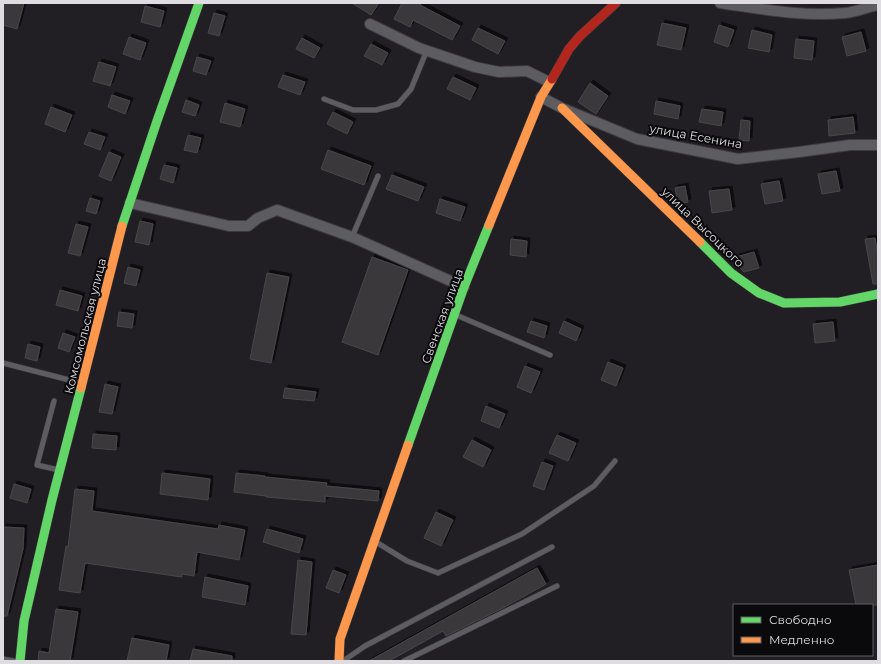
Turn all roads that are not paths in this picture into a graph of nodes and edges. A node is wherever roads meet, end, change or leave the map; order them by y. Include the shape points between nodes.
1 (199, 3) edge
2 (616, 3) edge
3 (720, 3) edge
4 (878, 4) edge
5 (370, 24) dead end
6 (427, 50) junction
7 (549, 82) junction
8 (541, 97) junction
9 (324, 99) dead end
10 (562, 108) junction
11 (878, 145) edge
12 (378, 176) dead end
13 (130, 203) junction
14 (352, 237) junction
15 (464, 287) junction
16 (878, 294) edge
17 (455, 315) junction
18 (550, 356) dead end
19 (3, 363) edge
20 (82, 383) junction
21 (54, 401) dead end
22 (615, 460) dead end
23 (60, 471) junction
24 (374, 541) junction
25 (552, 547) dead end
26 (557, 586) dead end
27 (3, 659) edge
28 (14, 661) edge
29 (20, 661) edge
30 (339, 661) edge
31 (343, 661) edge
32 (404, 661) edge

1 - 13 street, Комсомольская улица
2 - 7 street, Свенская улица via 569,49
3 - 4 street via 815,14 847,13
5 - 6 street
6 - 7 street via 499,72 528,71
6 - 9 lane via 411,89 398,104 376,110 353,110
7 - 8 street, Свенская улица
8 - 10 street, улица Есенина
8 - 15 street, Свенская улица
10 - 11 street, улица Есенина via 637,139 738,159 850,145
10 - 16 street, улица Высоцкого via 731,273 759,293 784,303 840,302
12 - 14 lane
13 - 14 street via 229,226 248,226 258,218 277,210
13 - 20 street, Комсомольская улица
14 - 15 street
15 - 17 street, Свенская улица
17 - 18 lane
17 - 24 street, Свенская улица
19 - 20 lane
20 - 23 street, Комсомольская улица
21 - 23 lane via 37,465
22 - 24 lane via 594,486 522,534 438,573 407,561
23 - 29 street, Комсомольская улица via 24,621
24 - 30 street, Свенская улица via 340,639
25 - 31 lane via 365,646
26 - 32 lane
27 - 28 lane

